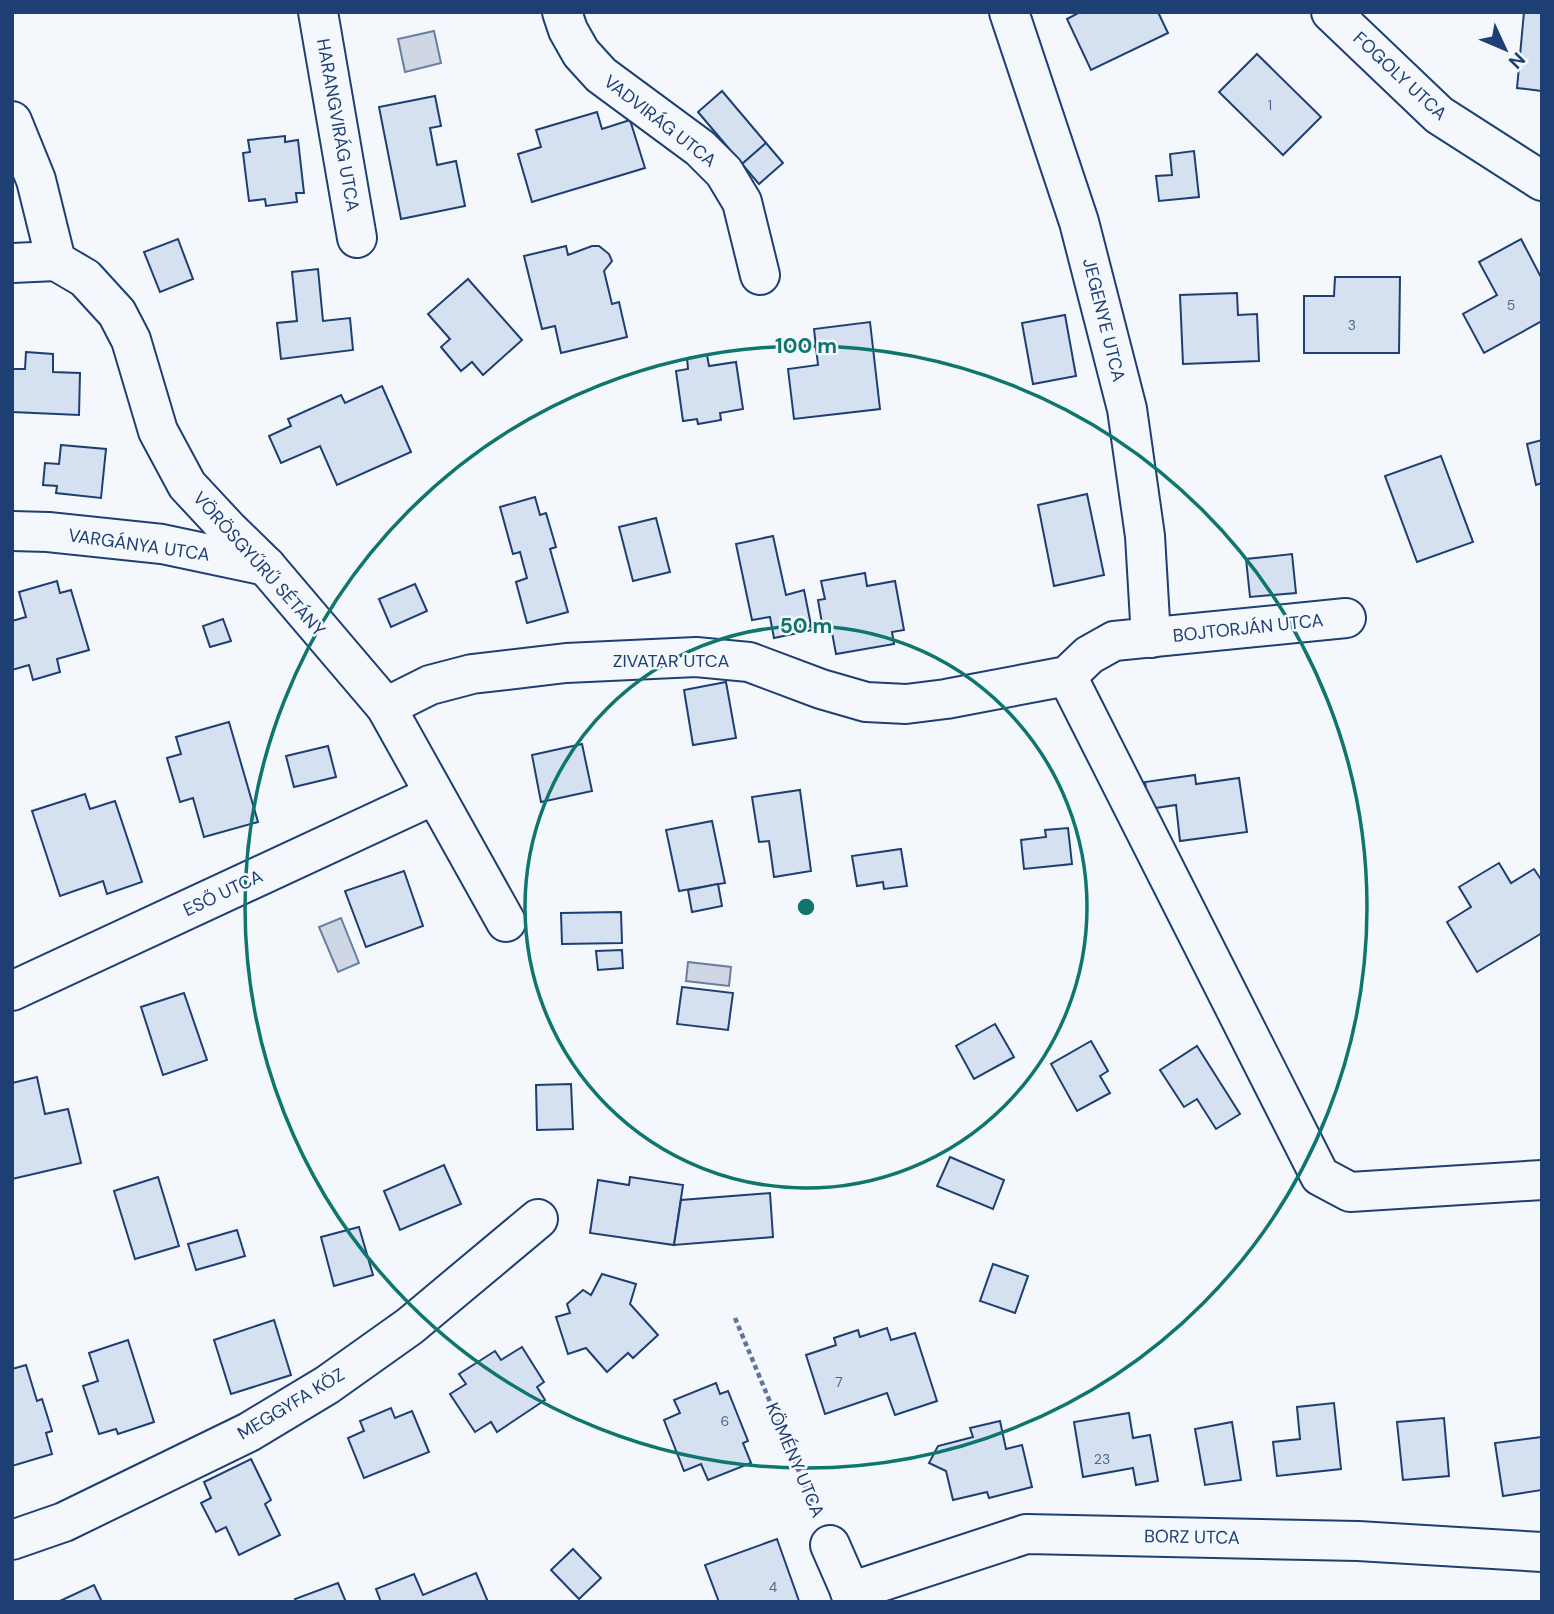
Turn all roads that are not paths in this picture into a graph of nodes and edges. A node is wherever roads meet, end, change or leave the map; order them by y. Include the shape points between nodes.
1 (318, 12) edge
2 (562, 12) edge
3 (1009, 12) edge
4 (1331, 12) edge
5 (12, 121) edge
6 (1542, 181) edge
7 (357, 238) dead end
8 (56, 261) junction
9 (12, 263) edge
10 (760, 275) dead end
11 (12, 531) edge
12 (266, 566) junction
13 (1346, 618) dead end
14 (1151, 638) junction
15 (1068, 676) junction
16 (386, 707) junction
17 (434, 795) junction
18 (506, 922) dead end
19 (12, 992) edge
20 (1542, 1180) edge
21 (538, 1219) dead end
22 (12, 1540) edge
23 (830, 1545) road end
24 (1542, 1552) edge
25 (853, 1597) edge

1 - 7 street, HARANGVIRÁG UTCA
2 - 10 street, VADVIRÁG UTCA via 581,53 601,75 724,172 742,202
3 - 14 street, JEGENYE UTCA via 1079,222 1127,410 1145,536
4 - 6 street, FOGOLY UTCA via 1438,115
5 - 8 street via 36,180
8 - 9 street
8 - 12 street, VÖRÖSGYŰRŰ SÉTÁNY via 85,278 117,313 131,340 158,431 187,485
11 - 12 street, VARGÁNYA UTCA via 162,544
12 - 16 street, VÖRÖSGYŰRŰ SÉTÁNY
13 - 14 street, BOJTORJÁN UTCA
14 - 15 street via 1114,641 1089,655
15 - 16 street, ZIVATAR UTCA via 906,705 866,702 821,690 750,662 696,657 566,663 472,674 430,685
15 - 20 street via 1320,1176 1350,1192
16 - 17 street, VÖRÖSGYŰRŰ SÉTÁNY
17 - 18 street, VÖRÖSGYŰRŰ SÉTÁNY
17 - 19 street, ESŐ UTCA
21 - 22 street, MEGGYFA KÖZ via 410,1326 327,1385 249,1432 64,1521
23 - 25 street
24 - 25 street, BORZ UTCA via 1358,1541 1026,1534

